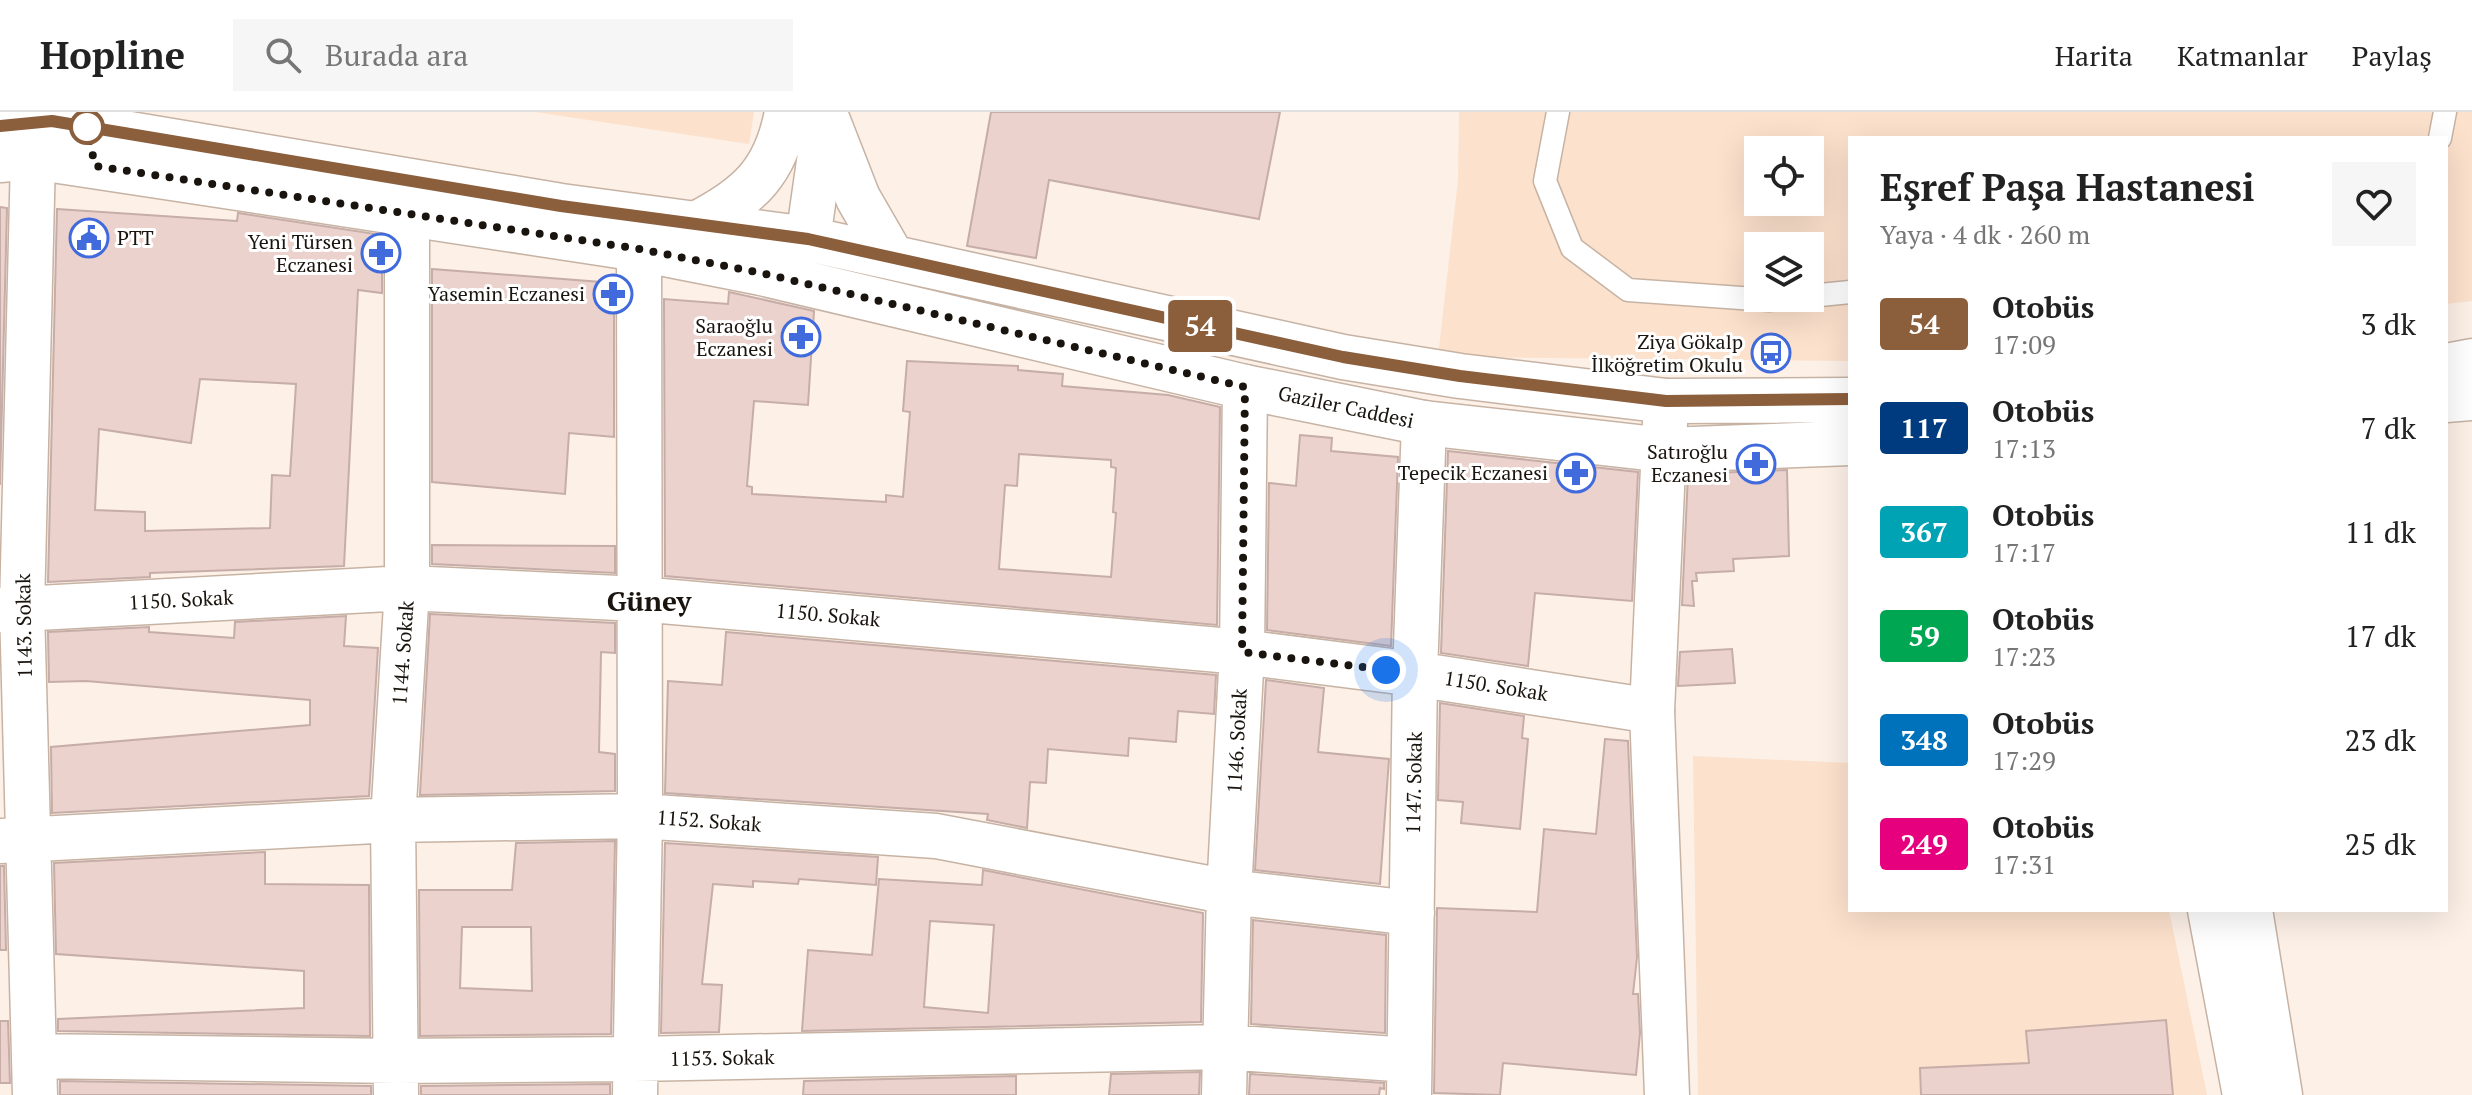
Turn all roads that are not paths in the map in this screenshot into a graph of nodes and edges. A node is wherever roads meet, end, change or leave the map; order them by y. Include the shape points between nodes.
1 (1558, 112) edge
2 (2445, 112) edge
3 (813, 113) edge
4 (0, 126) edge
5 (2440, 136) edge
6 (34, 137) edge
7 (407, 212) junction
8 (696, 224) junction
9 (808, 239) junction
10 (639, 249) junction
11 (892, 257) junction
12 (761, 273) junction
13 (1848, 292) edge
14 (1824, 295) edge
15 (1744, 298) edge
16 (2472, 340) edge
17 (2448, 344) edge
18 (2472, 361) edge
19 (2448, 366) edge
20 (1245, 387) junction
21 (2472, 398) edge
22 (1848, 400) edge
23 (2448, 400) edge
24 (1666, 401) junction
25 (1424, 423) junction
26 (1848, 443) edge
27 (1665, 450) junction
28 (407, 588) junction
29 (639, 599) junction
30 (11, 609) edge
31 (1242, 652) junction
32 (1415, 674) junction
33 (1652, 711) junction
34 (640, 816) junction
35 (393, 820) junction
36 (15, 839) edge
37 (1229, 892) junction
38 (2210, 912) edge
39 (2250, 912) edge
40 (1412, 913) junction
41 (1224, 1047) junction
42 (34, 1075) edge
43 (635, 1077) edge
44 (1409, 1077) edge
45 (397, 1078) edge
46 (1224, 1095) edge
47 (1667, 1095) edge
48 (2245, 1095) edge
49 (2280, 1095) edge

1 - 15 lane via 1545,181 1572,248 1628,290
2 - 5 lane
3 - 8 street via 732,206
3 - 9 street
3 - 11 street
4 - 6 street, Gaziler Caddesi
6 - 7 street, Gaziler Caddesi
6 - 8 street, Gaziler Caddesi
6 - 30 street, 1143. Sokak
7 - 10 street, Gaziler Caddesi
7 - 28 street, 1144. Sokak
8 - 9 street, Gaziler Caddesi
9 - 11 street, Gaziler Caddesi
9 - 12 street
10 - 12 street, Gaziler Caddesi
10 - 29 street
11 - 24 street, Gaziler Caddesi via 1343,357
12 - 20 street, Gaziler Caddesi
13 - 14 lane
16 - 17 street
18 - 19 street
20 - 25 street, Gaziler Caddesi
20 - 31 street, 1146. Sokak
21 - 23 street
22 - 24 street, Gaziler Caddesi
24 - 27 street
25 - 27 street, Gaziler Caddesi
25 - 32 street, 1147. Sokak
26 - 27 street, Gaziler Caddesi
27 - 33 street
28 - 29 street, 1150. Sokak
28 - 30 street, 1150. Sokak
28 - 35 street, 1144. Sokak
29 - 31 street, 1150. Sokak
29 - 34 street
30 - 36 street, 1143. Sokak
31 - 32 street, 1150. Sokak
31 - 37 street, 1146. Sokak
32 - 33 street, 1150. Sokak
32 - 40 street, 1147. Sokak
33 - 47 street
34 - 35 street, 1152. Sokak
34 - 37 street, 1152. Sokak via 936,836
34 - 43 street
35 - 36 street, 1152. Sokak
35 - 45 street, 1144. Sokak
36 - 42 street, 1143. Sokak
37 - 40 street, 1152. Sokak
37 - 41 street, 1146. Sokak
38 - 48 street
39 - 49 street
40 - 44 street, 1147. Sokak
41 - 43 street, 1153. Sokak
41 - 44 street, 1153. Sokak
41 - 46 street, 1146. Sokak
42 - 45 street, 1153. Sokak
43 - 45 street, 1153. Sokak

